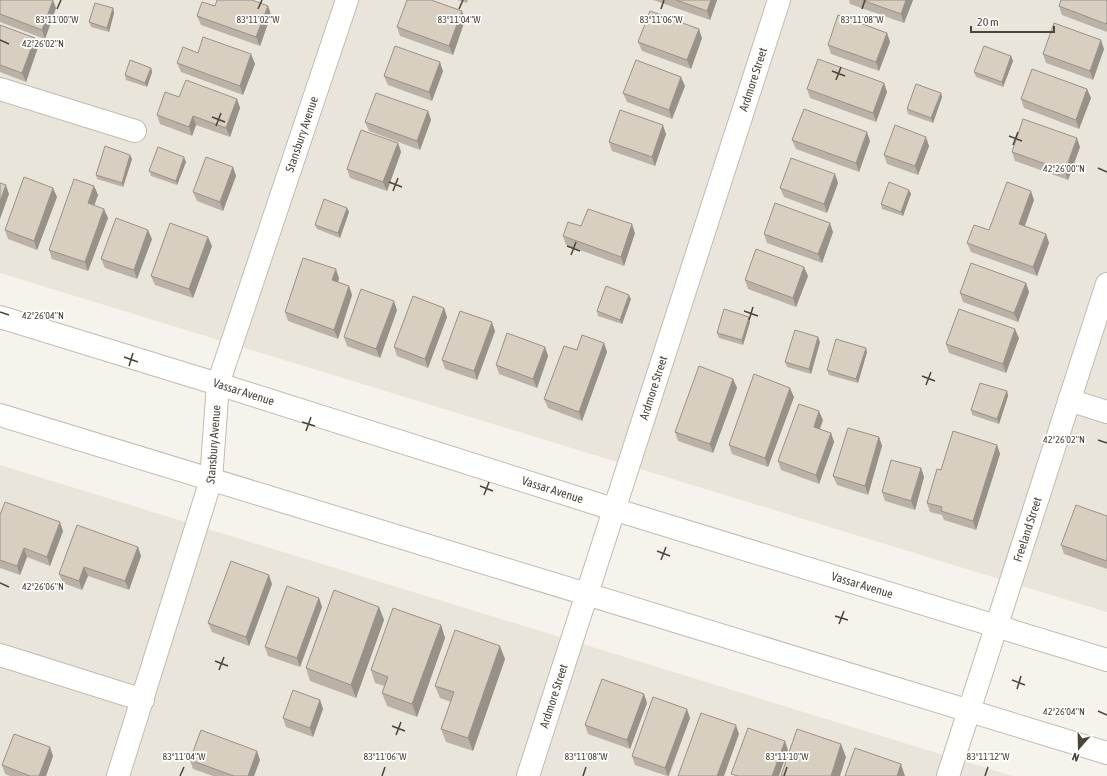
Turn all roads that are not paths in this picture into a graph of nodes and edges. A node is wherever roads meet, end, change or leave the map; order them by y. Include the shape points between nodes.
1 (347, 0) edge
2 (778, 0) edge
3 (0, 89) edge
4 (135, 131) dead end
5 (1107, 284) edge
6 (0, 316) edge
7 (218, 384) junction
8 (1070, 400) junction
9 (1107, 412) edge
10 (0, 415) edge
11 (211, 480) junction
12 (613, 509) junction
13 (586, 594) junction
14 (996, 626) junction
15 (0, 655) edge
16 (1107, 660) edge
17 (143, 700) junction
18 (969, 711) junction
19 (1107, 753) edge
20 (118, 776) edge
21 (528, 776) edge
22 (948, 776) edge

1 - 7 street, Stansbury Avenue
2 - 12 street, Ardmore Street
3 - 4 street
5 - 8 street, Freeland Street
6 - 7 street, Vassar Avenue
7 - 11 street, Stansbury Avenue
7 - 12 street, Vassar Avenue
8 - 9 street
8 - 14 street, Freeland Street
10 - 11 street
11 - 13 street
11 - 17 street, Stansbury Avenue
12 - 13 street, Ardmore Street
12 - 14 street, Vassar Avenue
13 - 18 street
13 - 21 street, Ardmore Street
14 - 16 street, Vassar Avenue
14 - 18 street, Freeland Street
15 - 17 street
17 - 20 street, Stansbury Avenue
18 - 19 street
18 - 22 street, Freeland Street

